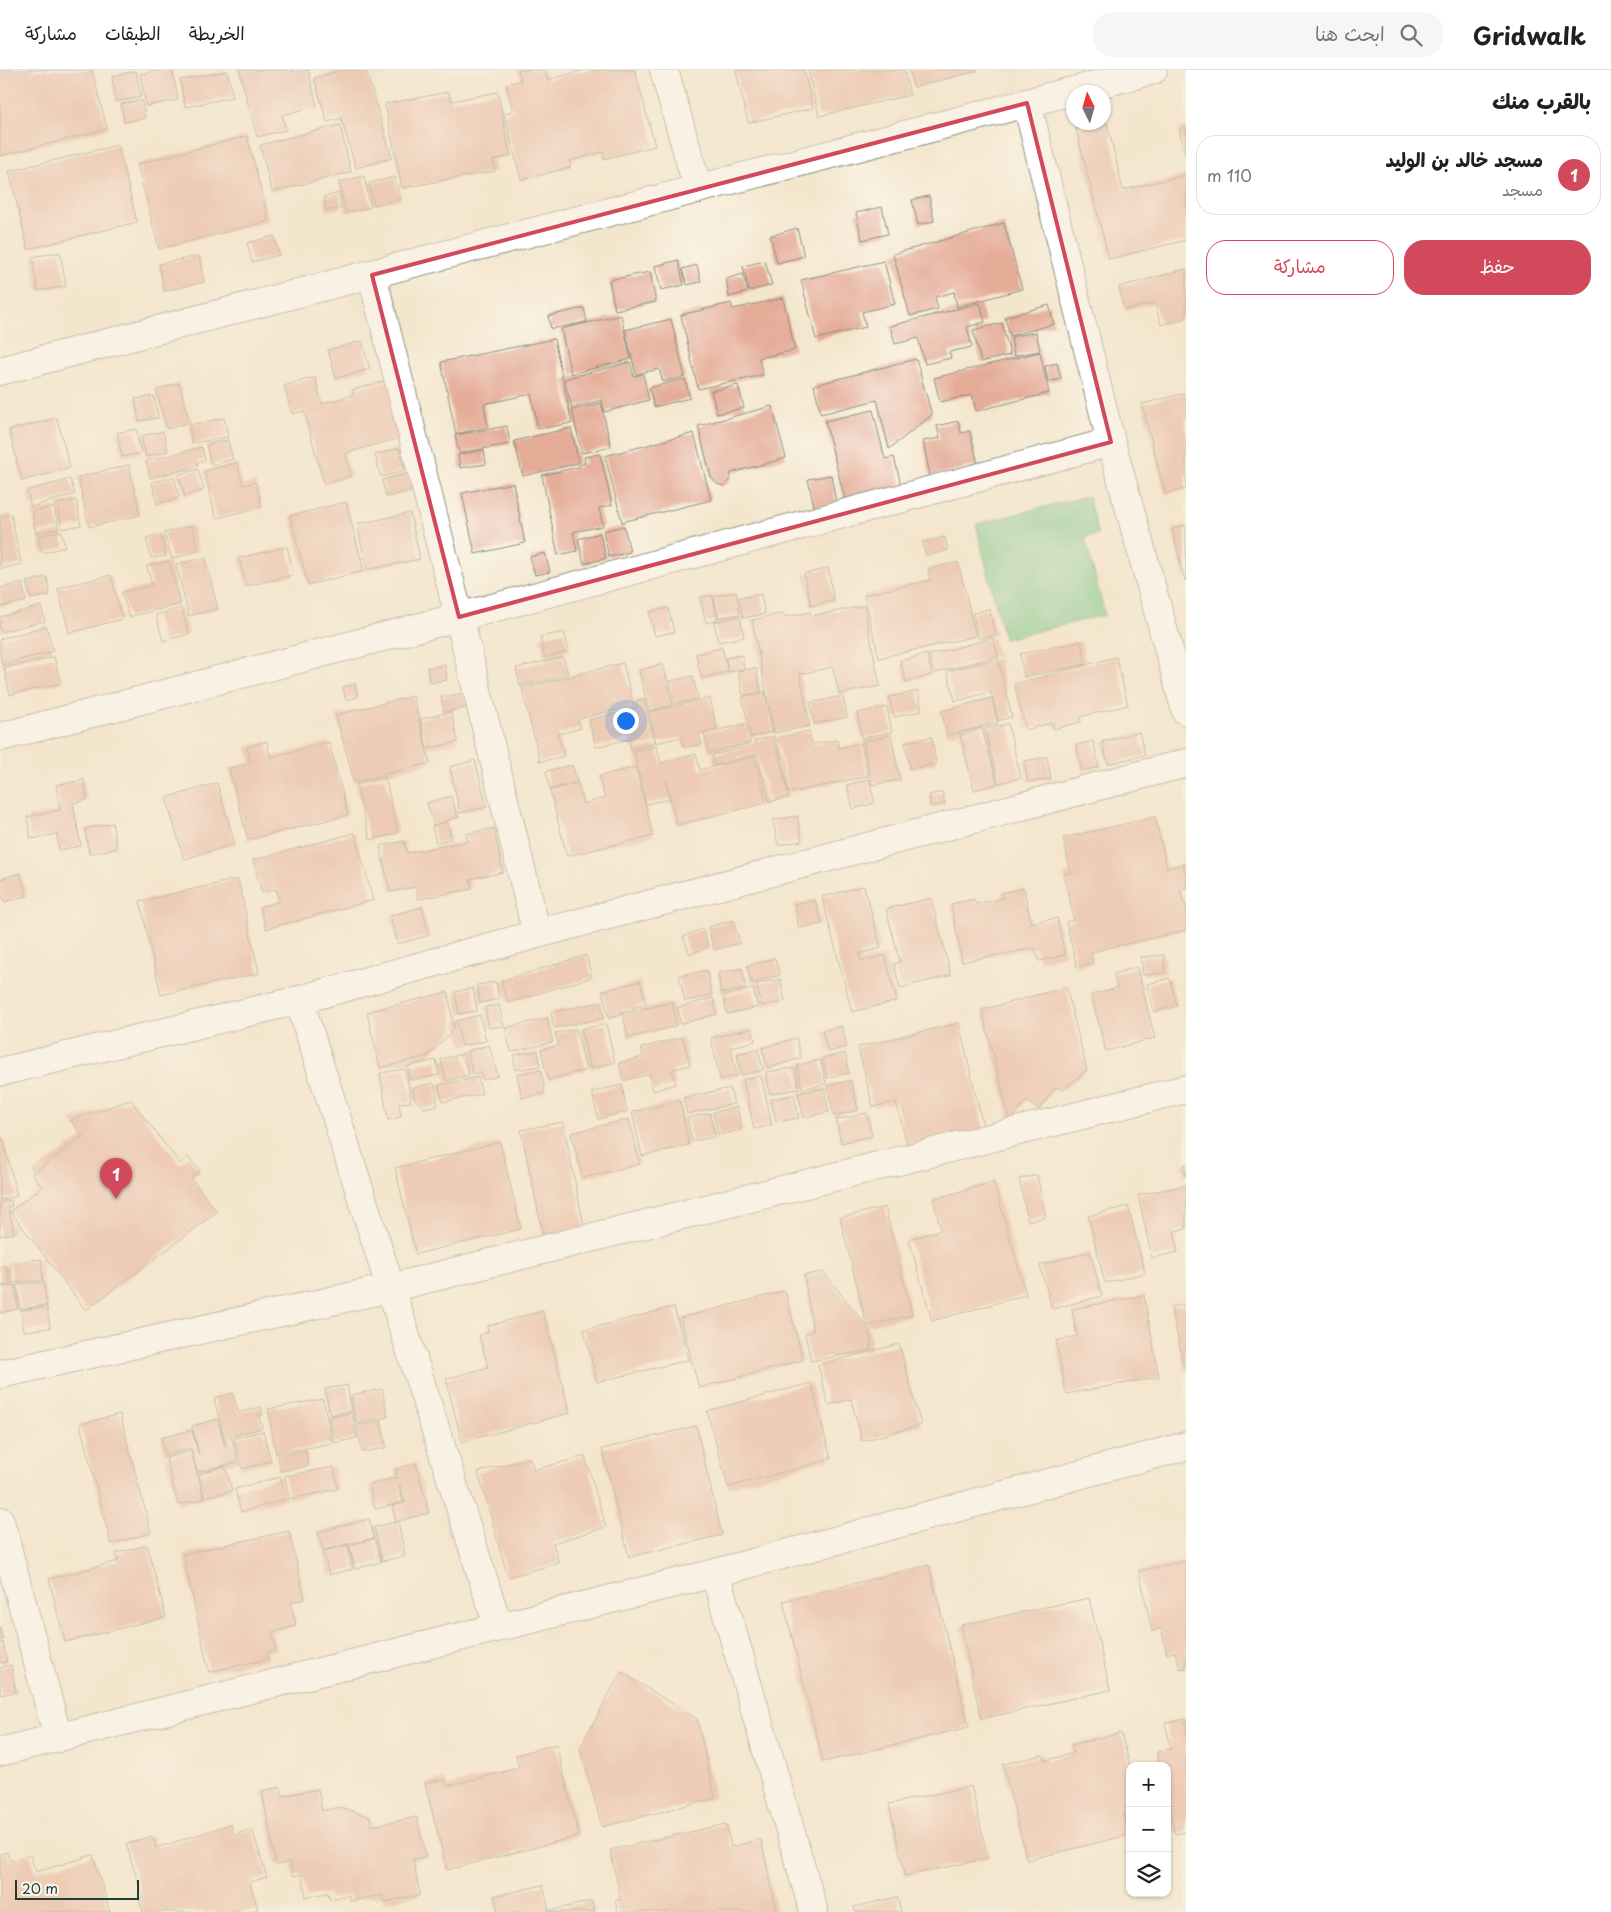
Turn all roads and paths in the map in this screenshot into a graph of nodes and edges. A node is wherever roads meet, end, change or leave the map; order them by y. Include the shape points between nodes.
1 (664, 70) edge
2 (1152, 70) edge
3 (1027, 103) junction
4 (698, 189) junction
5 (372, 275) junction
6 (0, 371) edge
7 (1112, 442) junction
8 (459, 617) junction
9 (1186, 710) edge
10 (0, 737) edge
11 (1186, 763) edge
12 (537, 934) junction
13 (299, 1000) junction
14 (0, 1072) edge
15 (1186, 1089) edge
16 (390, 1288) junction
17 (0, 1374) edge
18 (1186, 1446) edge
19 (0, 1521) edge
20 (715, 1573) junction
21 (498, 1626) junction
22 (58, 1738) junction
23 (0, 1752) edge
24 (814, 1912) edge

1 - 4 street
2 - 3 street
3 - 4 street
3 - 7 street
4 - 5 street
5 - 6 street
5 - 8 street
7 - 8 street
7 - 9 street
8 - 10 street
8 - 12 street
11 - 12 street
12 - 13 street
13 - 14 street
13 - 16 street
15 - 16 street
16 - 17 street
16 - 21 street
18 - 20 street
19 - 22 street
20 - 21 street
20 - 24 street
21 - 22 street
22 - 23 street

